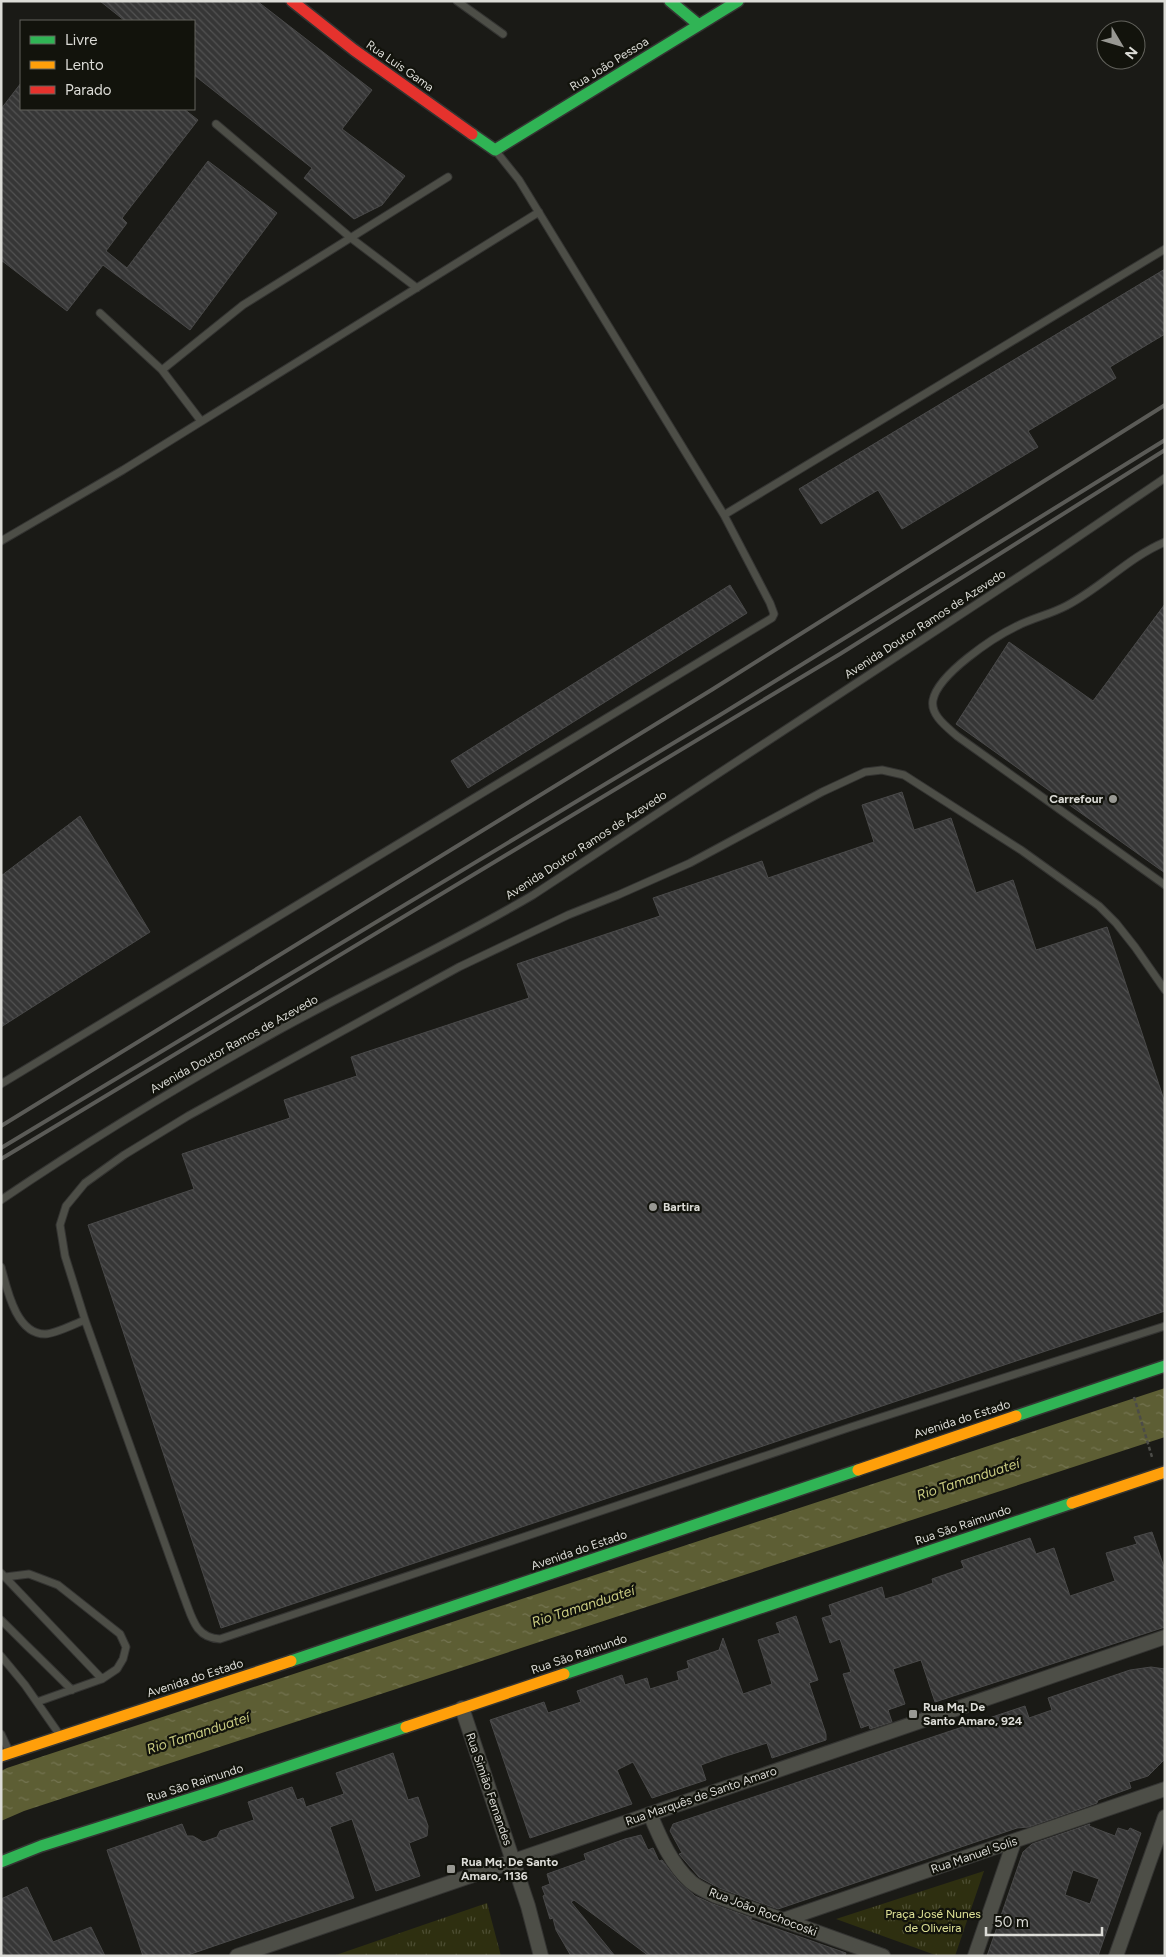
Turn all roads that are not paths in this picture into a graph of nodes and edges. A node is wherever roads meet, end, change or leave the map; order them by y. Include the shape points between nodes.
1 (457, 1) edge
2 (670, 1) edge
3 (738, 1) edge
4 (294, 2) edge
5 (699, 24) junction
6 (503, 34) dead end
7 (216, 124) dead end
8 (495, 150) junction
9 (448, 177) dead end
10 (539, 212) junction
11 (351, 238) junction
12 (1165, 249) edge
13 (416, 288) junction
14 (100, 313) dead end
15 (162, 370) junction
16 (201, 421) junction
17 (1165, 478) edge
18 (724, 515) junction
19 (1, 542) edge
20 (1165, 542) edge
21 (1165, 885) edge
22 (1165, 990) edge
23 (1, 1084) edge
24 (1, 1200) edge
25 (1, 1268) edge
26 (85, 1320) junction
27 (1165, 1326) edge
28 (1165, 1366) edge
29 (1165, 1472) edge
30 (3, 1575) edge
31 (1, 1620) edge
32 (1165, 1638) edge
33 (1, 1656) edge
34 (102, 1680) junction
35 (72, 1690) junction
36 (37, 1702) junction
37 (462, 1708) junction
38 (1, 1734) edge
39 (60, 1735) junction
40 (5, 1754) edge
41 (1165, 1789) edge
42 (650, 1814) junction
43 (1165, 1817) edge
44 (1014, 1842) junction
45 (1, 1862) edge
46 (514, 1862) junction
47 (783, 1920) junction
48 (237, 1956) edge
49 (541, 1956) edge
50 (883, 1956) edge
51 (975, 1956) edge
52 (1116, 1956) edge

1 - 6 lane
2 - 5 main road
3 - 5 main road, Rua João Pessoa
4 - 8 main road, Rua Luis Gama via 354,50
5 - 8 main road, Rua João Pessoa
7 - 11 lane
8 - 10 lane
9 - 11 lane
10 - 13 lane
10 - 18 lane
11 - 13 lane
11 - 15 lane via 244,305
12 - 18 lane
13 - 16 lane
14 - 15 lane
15 - 16 lane
16 - 19 lane
17 - 24 lane, Avenida Doutor Ramos de Azevedo via 533,895 153,1102
18 - 23 lane via 774,611 772,618
20 - 21 lane via 1148,549 1067,606 1017,626 987,644 948,675 936,690 932,702 936,716 957,736
22 - 26 lane via 1130,941 1099,906 1021,850 904,775 882,770 865,772 690,863 568,915 459,967 188,1116 124,1155 85,1183 66,1206 60,1225 65,1256
25 - 26 lane via 20,1319 34,1332 46,1334
26 - 27 lane via 193,1620 200,1632 209,1638 220,1639 852,1427
28 - 39 main road, Avenida do Estado via 293,1661
29 - 37 main road, Rua São Raimundo
30 - 34 lane
30 - 34 lane via 29,1574 58,1585 120,1634 126,1646 123,1659 117,1669
31 - 35 lane
32 - 42 street, Rua Marquês de Santo Amaro
33 - 36 lane
34 - 35 lane
35 - 36 lane
36 - 39 lane
37 - 45 main road, Rua São Raimundo
37 - 46 street, Rua Simião Fernandes
38 - 40 lane
39 - 40 main road, Avenida do Estado
41 - 44 street, Rua Manuel Solis
42 - 46 street, Rua Marquês de Santo Amaro
42 - 47 street, Rua João Rochocoski via 674,1862 692,1882 716,1896
43 - 52 street
44 - 47 street, Rua Manuel Solis
44 - 51 street
46 - 48 street, Rua Marquês de Santo Amaro
46 - 49 street, Rua Simião Fernandes
47 - 50 street, Rua João Rochocoski

